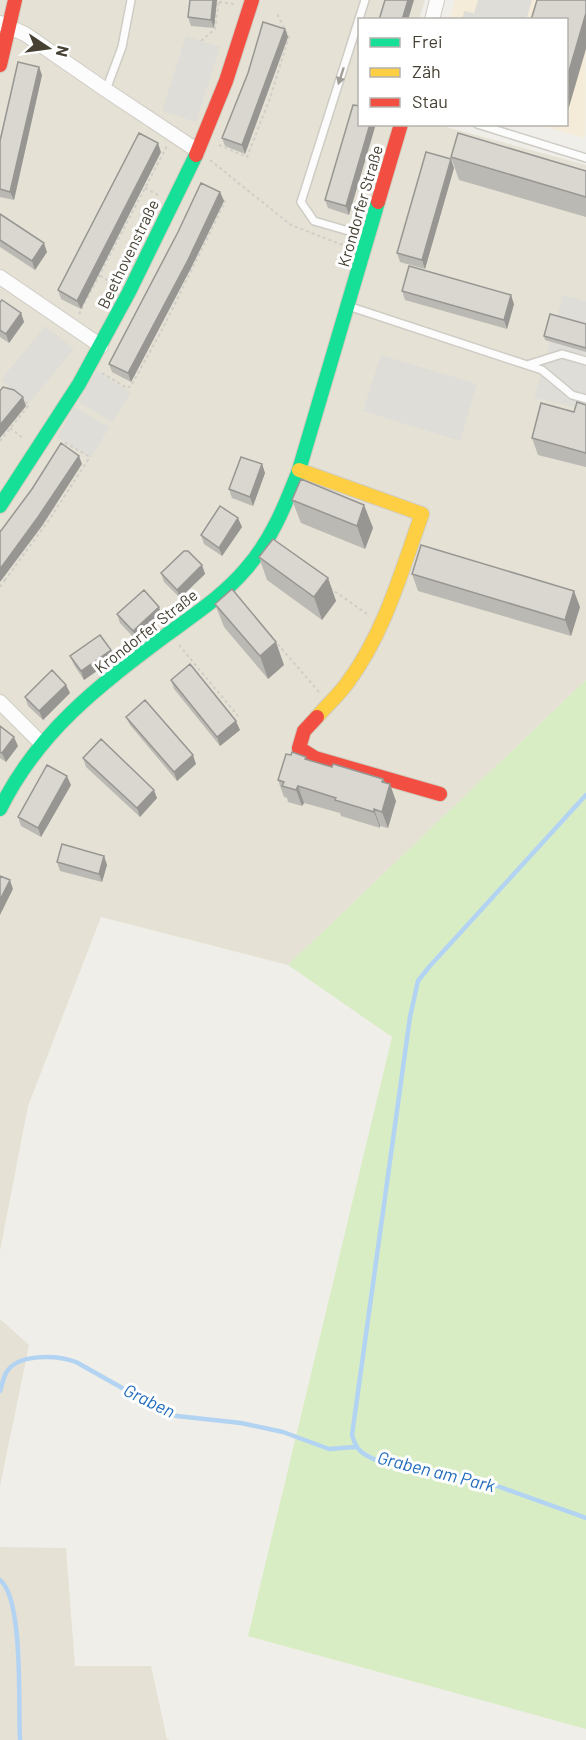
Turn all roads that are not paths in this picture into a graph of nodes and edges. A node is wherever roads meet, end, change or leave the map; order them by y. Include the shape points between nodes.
1 (15, 0) edge
2 (131, 0) edge
3 (252, 0) edge
4 (364, 0) edge
5 (437, 0) edge
6 (358, 18) edge
7 (432, 18) edge
8 (358, 19) edge
9 (4, 24) edge
10 (0, 65) edge
11 (106, 90) junction
12 (400, 126) edge
13 (483, 126) edge
14 (198, 151) junction
15 (586, 158) edge
16 (368, 237) junction
17 (0, 277) edge
18 (348, 306) junction
19 (100, 346) junction
20 (586, 361) edge
21 (527, 365) junction
22 (586, 399) edge
23 (299, 470) junction
24 (0, 506) edge
25 (0, 702) edge
26 (41, 743) junction
27 (440, 794) dead end
28 (0, 809) edge

1 - 9 street
2 - 11 lane via 122,47
3 - 14 street, Beethovenstraße
4 -> 6 lane
5 - 7 street
8 -> 16 lane via 301,202 314,220
9 - 10 street
9 - 11 street via 25,34
11 - 14 street
12 - 16 street, Krondorfer Straße
13 - 15 lane
14 - 19 street, Beethovenstraße
16 - 18 street, Krondorfer Straße
17 - 19 street
18 - 21 lane
18 - 23 street, Krondorfer Straße
19 - 24 street, Beethovenstraße
20 - 21 lane via 562,354
21 - 22 lane via 542,370 572,395
23 - 26 street, Krondorfer Straße via 266,542 229,587 77,706
23 - 27 street via 422,514 382,624 347,684 304,731 300,748 315,758
25 - 26 street
26 - 28 street, Krondorfer Straße

